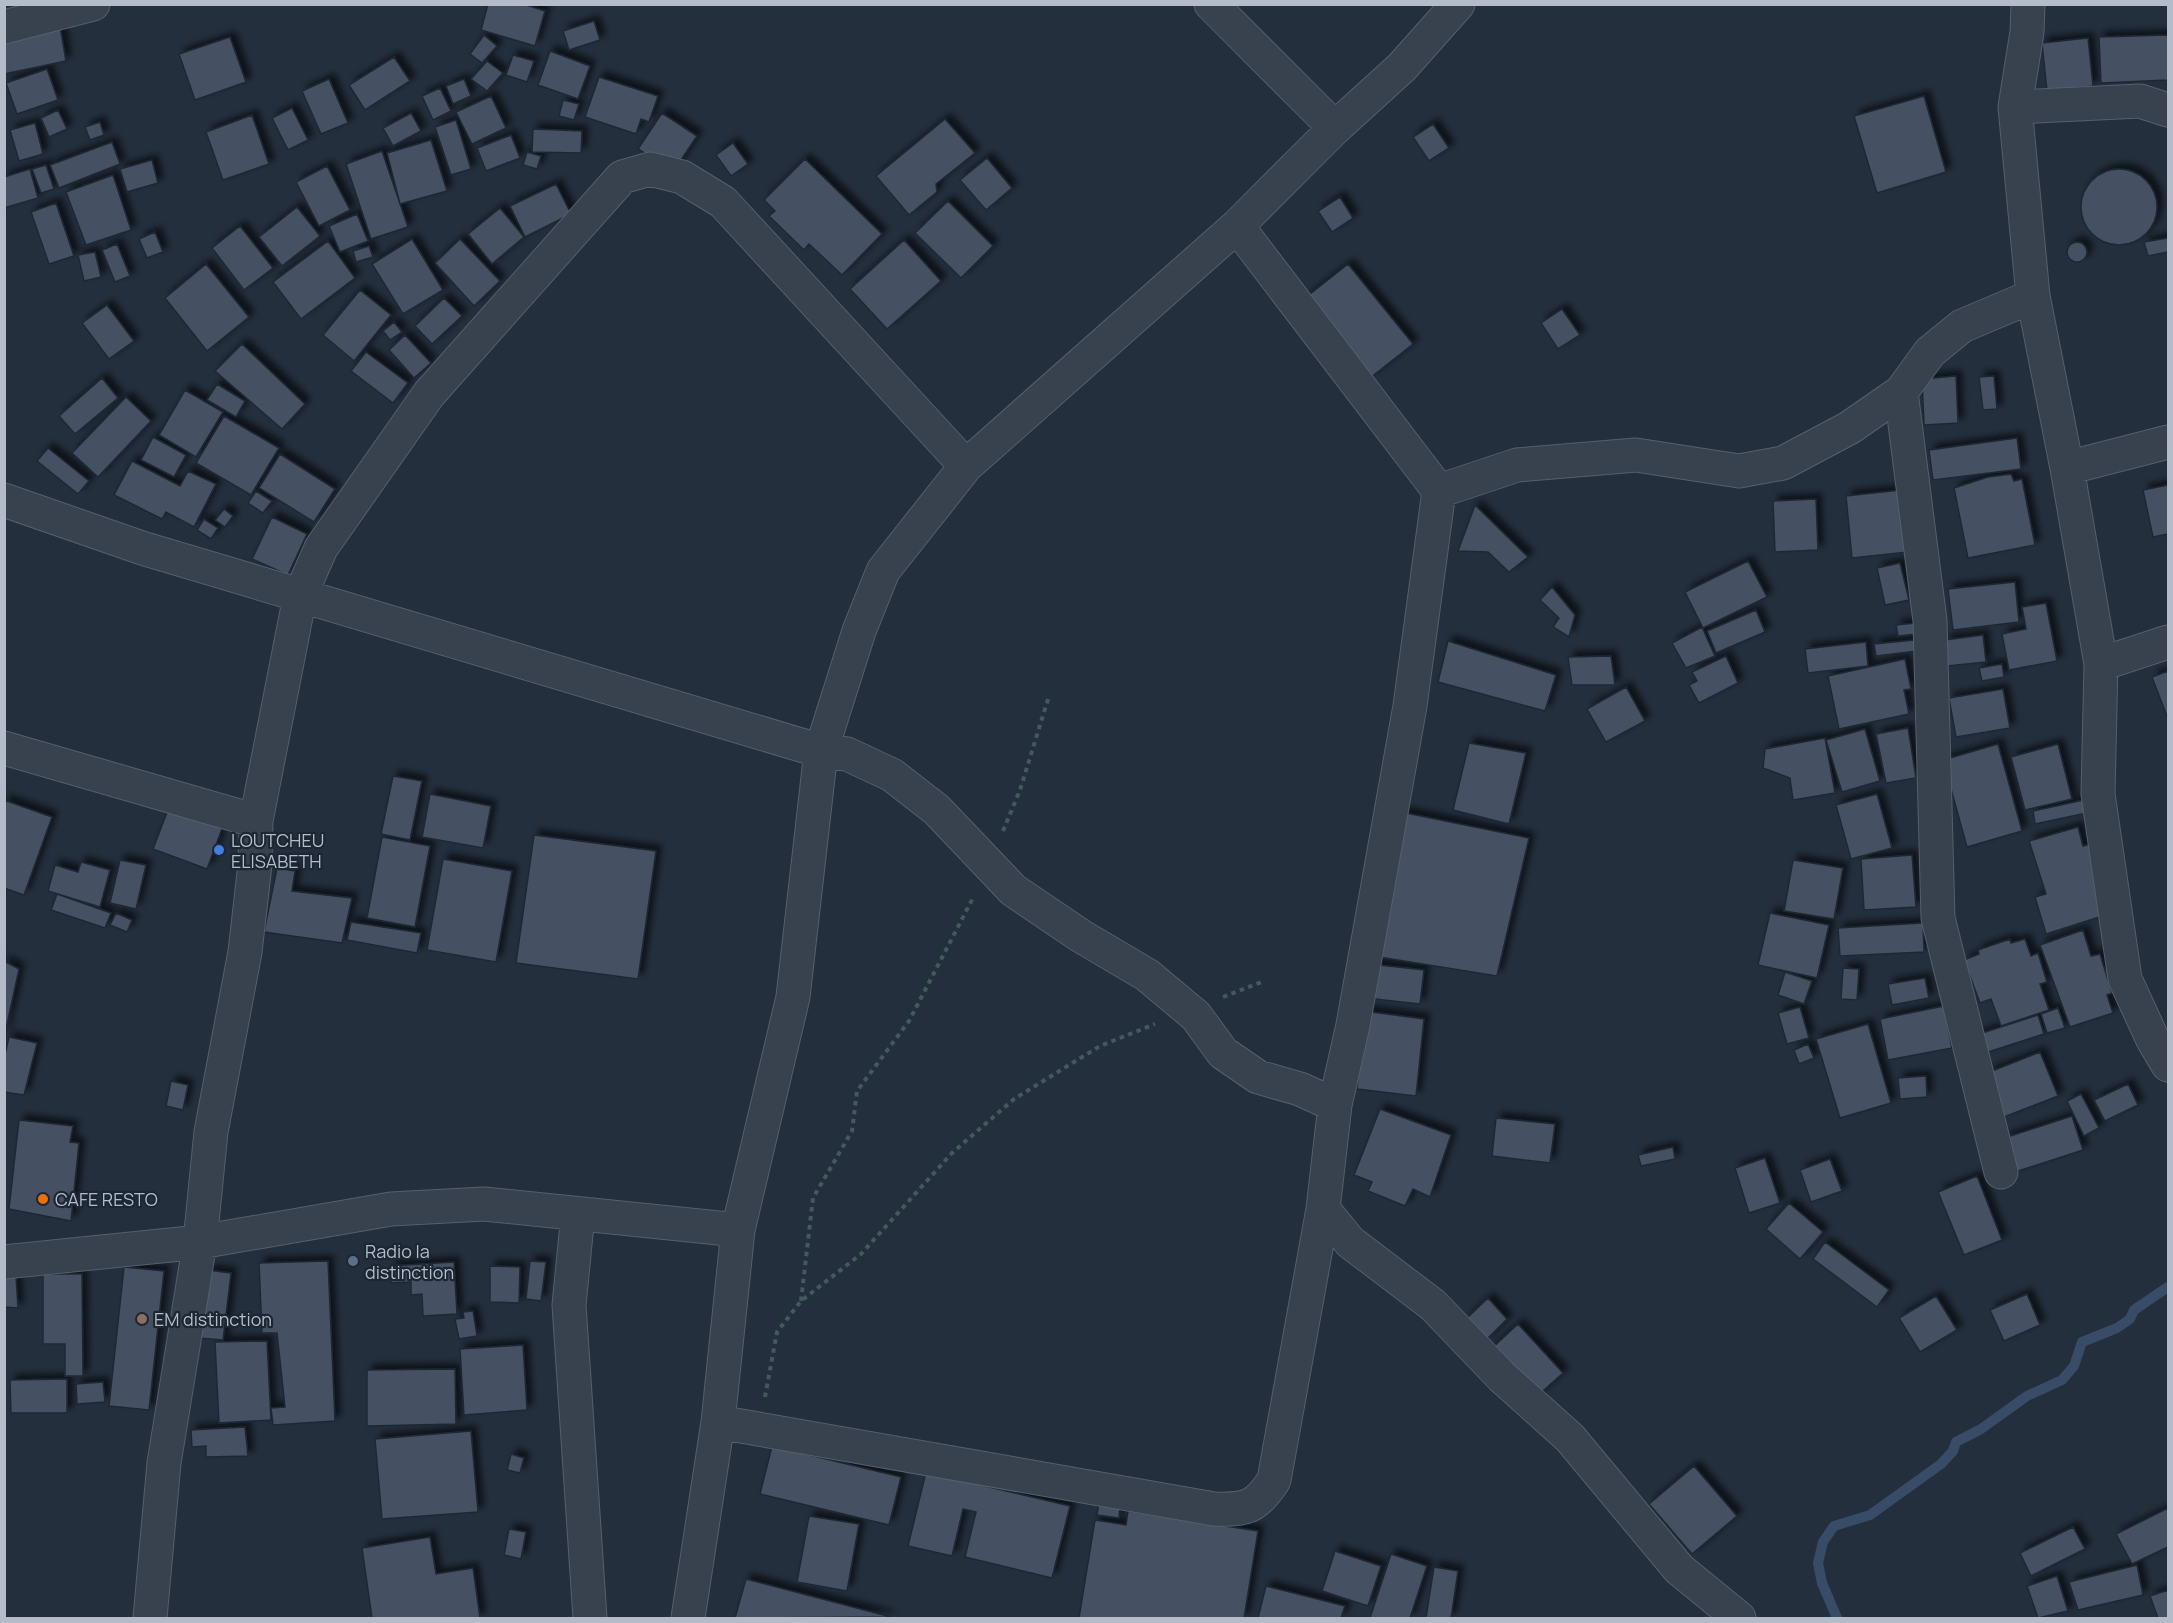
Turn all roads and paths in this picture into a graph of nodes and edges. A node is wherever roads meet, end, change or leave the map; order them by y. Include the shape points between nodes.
1 (93, 4) edge
2 (1211, 4) edge
3 (1458, 4) edge
4 (2028, 4) edge
5 (4, 27) edge
6 (2015, 107) junction
7 (2169, 110) edge
8 (1335, 128) junction
9 (1237, 226) junction
10 (2033, 296) junction
11 (1901, 392) junction
12 (2169, 442) edge
13 (966, 466) junction
14 (2067, 468) junction
15 (1439, 491) junction
16 (6, 504) edge
17 (300, 596) junction
18 (2169, 642) edge
19 (2102, 664) junction
20 (1049, 696) dead end
21 (4, 748) edge
22 (821, 751) junction
23 (256, 821) junction
24 (989, 866) junction
25 (1264, 981) dead end
26 (1187, 1011) junction
27 (2169, 1065) edge
28 (1335, 1105) junction
29 (2001, 1172) dead end
30 (1323, 1209) junction
31 (578, 1214) junction
32 (738, 1230) junction
33 (200, 1242) junction
34 (4, 1262) edge
35 (801, 1301) junction
36 (718, 1422) junction
37 (759, 1429) junction
38 (150, 1618) edge
39 (590, 1618) edge
40 (688, 1618) edge
41 (1739, 1618) edge

1 - 5 street
2 - 8 street
3 - 8 street via 1402,67
4 - 6 street
6 - 7 street via 2140,101
6 - 10 street
8 - 9 street
9 - 13 street
9 - 15 street
10 - 11 street via 1962,326 1930,352
10 - 14 street
11 - 15 street via 1849,428 1783,463 1739,471 1636,455 1517,465
11 - 29 street via 1930,621 1938,918
12 - 14 street
13 - 17 street via 723,202 682,177 650,169 622,177 429,394 321,548
13 - 22 street via 883,571 859,631
14 - 19 street
15 - 28 street via 1410,706
16 - 17 street
17 - 22 street
17 - 23 street
18 - 19 street
19 - 27 street via 2098,794 2125,979
20 - 24 path via 1020,790
21 - 23 street
22 - 24 street via 847,754 892,775 937,810
22 - 32 street via 793,997
23 - 33 street via 244,952 211,1132
24 - 26 street via 1013,890 1147,975
24 - 35 path via 909,1021 857,1091 852,1131 813,1198
25 - 26 path
26 - 28 street via 1196,1016 1223,1053 1258,1077 1300,1089
26 - 35 path via 1100,1046 1014,1099 952,1153 861,1254
28 - 30 street
30 - 37 street via 1274,1480 1262,1498 1242,1510 1214,1509
30 - 41 street via 1350,1242 1433,1305 1502,1377 1570,1438 1679,1569
31 - 32 street
31 - 33 street via 484,1204 391,1209
31 - 39 street via 569,1305
32 - 36 street
33 - 34 street
33 - 38 street via 164,1463
35 - 37 path via 777,1332
36 - 37 street
36 - 40 street

